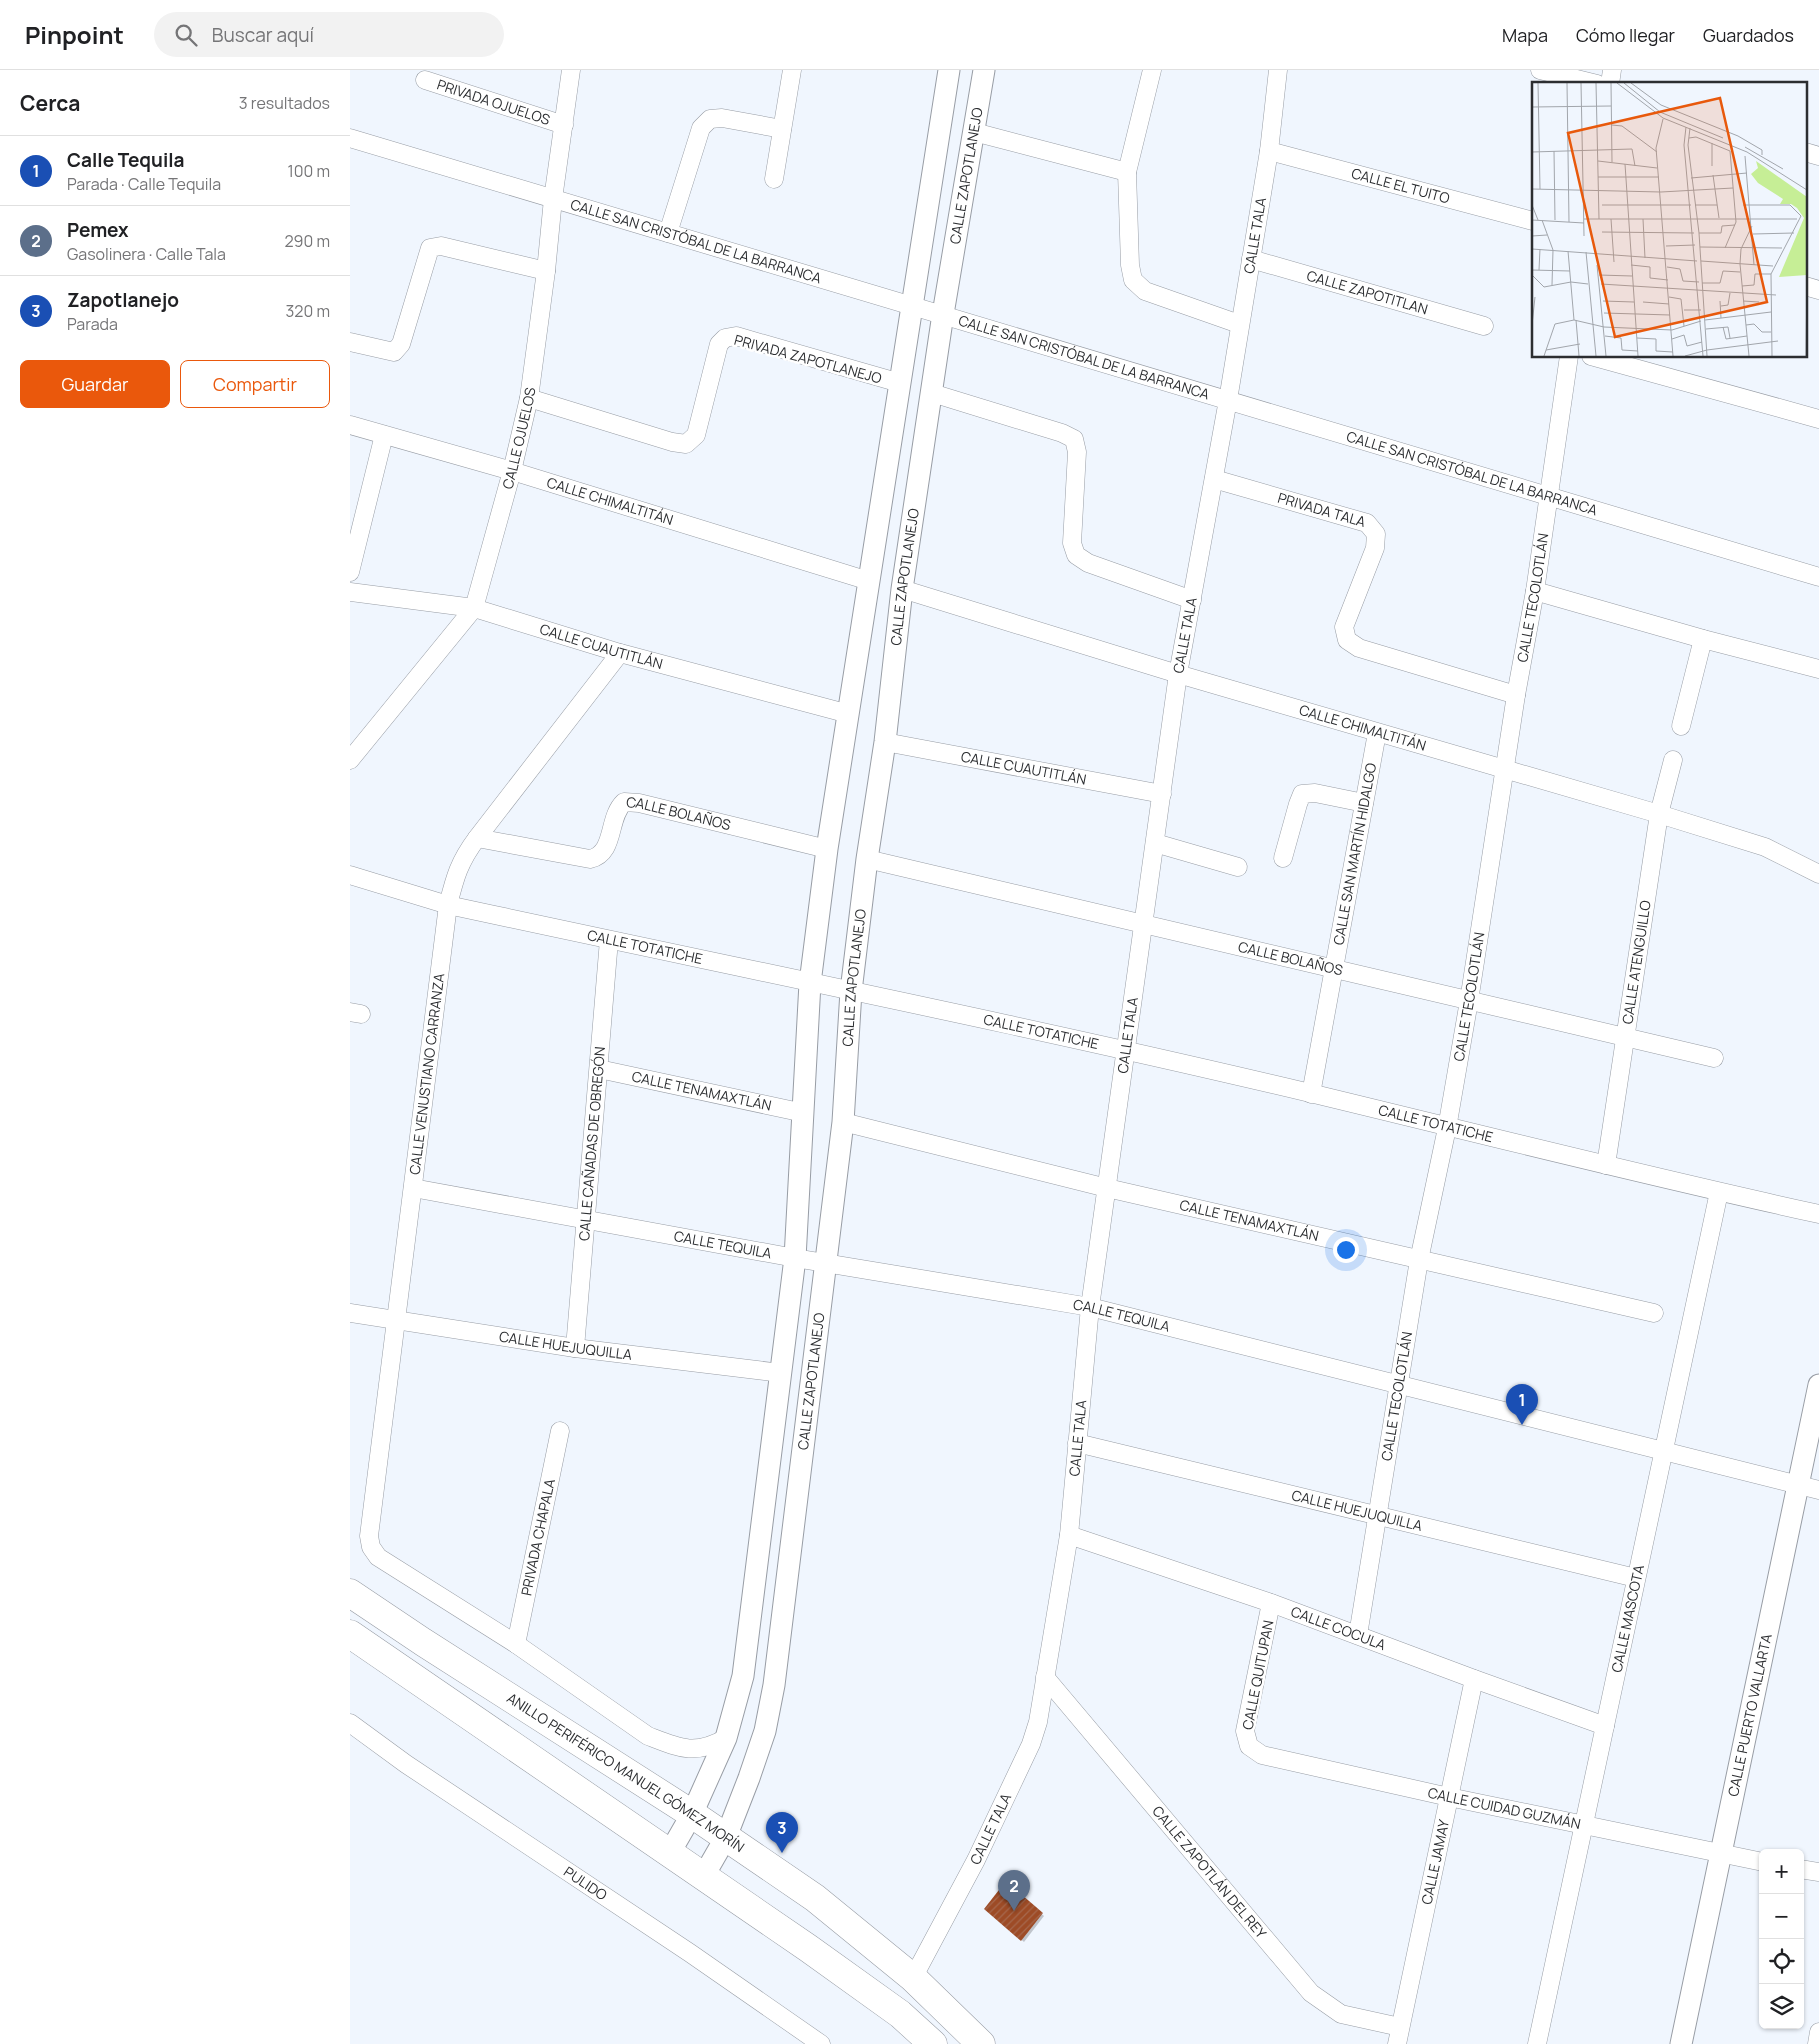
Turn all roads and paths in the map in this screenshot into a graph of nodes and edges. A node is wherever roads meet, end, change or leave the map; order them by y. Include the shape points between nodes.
1 (570, 70) edge
2 (792, 70) edge
3 (949, 70) edge
4 (984, 70) edge
5 (1152, 70) edge
6 (1278, 70) edge
7 (1540, 70) edge
8 (425, 80) dead end
9 (1589, 82) edge
10 (564, 125) junction
11 (782, 129) junction
12 (974, 132) junction
13 (350, 138) edge
14 (1269, 151) junction
15 (1806, 152) edge
16 (1819, 156) edge
17 (1127, 172) junction
18 (774, 180) dead end
19 (553, 199) junction
20 (1532, 221) edge
21 (668, 233) junction
22 (1251, 259) junction
23 (546, 270) junction
24 (1806, 286) edge
25 (1819, 290) edge
26 (912, 306) junction
27 (944, 314) junction
28 (1239, 324) junction
29 (1484, 326) dead end
30 (350, 342) edge
31 (1569, 358) edge
32 (1598, 358) edge
33 (900, 383) junction
34 (932, 393) junction
35 (529, 398) junction
36 (1228, 400) junction
37 (1819, 419) edge
38 (350, 425) edge
39 (384, 435) junction
40 (512, 471) junction
41 (1214, 479) junction
42 (1548, 496) junction
43 (350, 572) edge
44 (1819, 577) edge
45 (869, 581) junction
46 (902, 589) junction
47 (1535, 591) junction
48 (350, 592) edge
49 (1192, 600) junction
50 (474, 608) junction
51 (1703, 639) junction
52 (620, 654) junction
53 (1819, 669) edge
54 (1178, 674) junction
55 (1516, 695) junction
56 (849, 714) junction
57 (1681, 726) dead end
58 (1377, 733) junction
59 (885, 742) junction
60 (350, 760) edge
61 (1673, 760) dead end
62 (1506, 770) junction
63 (1162, 794) junction
64 (1364, 803) junction
65 (1659, 814) junction
66 (477, 838) junction
67 (1155, 842) junction
68 (827, 849) junction
69 (1283, 858) dead end
70 (867, 859) junction
71 (1238, 867) dead end
72 (350, 874) edge
73 (1819, 874) edge
74 (448, 905) junction
75 (1143, 924) junction
76 (609, 940) junction
77 (1335, 968) junction
78 (810, 983) junction
79 (851, 991) junction
80 (1469, 1001) junction
81 (1624, 1037) junction
82 (1126, 1051) junction
83 (1714, 1058) dead end
84 (598, 1068) junction
85 (1311, 1094) junction
86 (804, 1113) junction
87 (843, 1122) junction
88 (1447, 1128) junction
89 (1606, 1166) junction
90 (413, 1188) junction
91 (1107, 1188) junction
92 (1719, 1192) junction
93 (1819, 1214) edge
94 (586, 1220) junction
95 (795, 1258) junction
96 (1419, 1260) junction
97 (826, 1262) junction
98 (1090, 1307) junction
99 (1654, 1313) dead end
100 (350, 1314) edge
101 (397, 1321) junction
102 (575, 1348) junction
103 (781, 1373) junction
104 (1398, 1383) junction
105 (1819, 1385) edge
106 (560, 1431) dead end
107 (1078, 1443) junction
108 (1664, 1450) junction
109 (1798, 1484) junction
110 (1819, 1490) edge
111 (1377, 1516) junction
112 (1069, 1535) junction
113 (1636, 1578) junction
114 (350, 1592) edge
115 (1272, 1603) junction
116 (350, 1634) edge
117 (1358, 1635) junction
118 (516, 1644) junction
119 (1045, 1677) junction
120 (1474, 1679) junction
121 (350, 1723) edge
122 (1605, 1726) junction
123 (726, 1738) junction
124 (1249, 1746) joint
125 (1449, 1798) junction
126 (692, 1814) junction
127 (1584, 1825) junction
128 (726, 1837) junction
129 (669, 1854) junction
130 (1721, 1855) junction
131 (1759, 1861) edge
132 (1804, 1870) edge
133 (1819, 1872) edge
134 (703, 1877) junction
135 (913, 1978) junction
136 (1819, 2032) edge
137 (1398, 2036) edge
138 (821, 2044) edge
139 (933, 2044) edge
140 (980, 2044) edge
141 (1537, 2044) edge
142 (1681, 2044) edge
143 (1817, 2044) edge

1 - 10 street, CALLE OJUELOS
2 - 11 street
3 - 26 street
4 - 12 street, CALLE ZAPOTLANEJO
5 - 17 street
6 - 14 street, CALLE TALA
7 - 9 street
8 - 10 street, PRIVADA OJUELOS
10 - 19 street, CALLE OJUELOS
11 - 18 street
11 - 21 street via 722,118 710,119 701,128
12 - 17 street
12 - 27 street, CALLE ZAPOTLANEJO
13 - 19 street, CALLE SAN CRISTÓBAL DE LA BARRANCA
14 - 20 street, CALLE EL TUITO
14 - 22 street, CALLE TALA
15 - 16 street
17 - 28 street via 1133,280 1145,291
19 - 21 street, CALLE SAN CRISTÓBAL DE LA BARRANCA
19 - 23 street, CALLE OJUELOS
21 - 26 street, CALLE SAN CRISTÓBAL DE LA BARRANCA
22 - 28 street, CALLE TALA
22 - 29 street, CALLE ZAPOTITLAN
23 - 30 street via 441,246 430,248 401,344 394,352
23 - 35 street, CALLE OJUELOS
24 - 25 street
26 - 27 street, CALLE SAN CRISTÓBAL DE LA BARRANCA
26 - 33 street
27 - 34 street, CALLE ZAPOTLANEJO
27 - 36 street, CALLE SAN CRISTÓBAL DE LA BARRANCA
28 - 36 street, CALLE TALA
31 - 42 street, CALLE TECOLOTLÁN
32 - 37 street
33 - 35 street, PRIVADA ZAPOTLANEJO via 736,336 725,338 719,344 696,435 686,444
33 - 45 street
34 - 46 street, CALLE ZAPOTLANEJO
34 - 49 street via 1074,439 1078,452 1072,544 1076,555 1088,564
35 - 40 street, CALLE OJUELOS
36 - 41 street, CALLE TALA
36 - 42 street, CALLE SAN CRISTÓBAL DE LA BARRANCA
38 - 39 street, CALLE CHIMALTITÁN
39 - 40 street, CALLE CHIMALTITÁN
39 - 43 street
40 - 45 street, CALLE CHIMALTITÁN
40 - 50 street, CALLE OJUELOS
41 - 49 street, CALLE TALA
41 - 55 street, PRIVADA TALA via 1367,523 1376,534 1375,548 1344,627 1347,640 1359,648
42 - 44 street, CALLE SAN CRISTÓBAL DE LA BARRANCA
42 - 47 street, CALLE TECOLOTLÁN
45 - 56 street
46 - 54 street, CALLE CHIMALTITÁN
46 - 59 street, CALLE ZAPOTLANEJO
47 - 51 street
47 - 55 street, CALLE TECOLOTLÁN
48 - 50 street, CALLE CUAUTITLÁN
49 - 54 street, CALLE TALA
50 - 52 street, CALLE CUAUTITLÁN
50 - 60 street, CALLE OJUELOS
51 - 53 street
51 - 57 street
52 - 56 street, CALLE CUAUTITLÁN
52 - 66 street, CALLE VENUSTIANO CARRANZA
54 - 58 street, CALLE CHIMALTITÁN
54 - 63 street, CALLE TALA
55 - 62 street, CALLE TECOLOTLÁN
56 - 68 street
58 - 62 street, CALLE CHIMALTITÁN
58 - 64 street, CALLE SAN MARTÍN HIDALGO
59 - 63 street, CALLE CUAUTITLÁN
59 - 70 street, CALLE ZAPOTLANEJO
61 - 65 street, CALLE ATENGUILLO
62 - 65 street, CALLE CHIMALTITÁN
62 - 80 street, CALLE TECOLOTLÁN
63 - 67 street, CALLE TALA
64 - 69 street via 1315,793 1302,794
64 - 77 street, CALLE SAN MARTÍN HIDALGO
65 - 73 street, CALLE CHIMALTITÁN via 1765,847
65 - 81 street, CALLE ATENGUILLO
66 - 68 street, CALLE BOLAÑOS via 590,860 599,857 606,849 617,809 624,802
66 - 74 street, CALLE VENUSTIANO CARRANZA via 457,869
67 - 71 street
67 - 75 street, CALLE TALA
68 - 78 street
70 - 75 street, CALLE BOLAÑOS
70 - 79 street, CALLE ZAPOTLANEJO
72 - 74 street, CALLE TOTATICHE
74 - 76 street, CALLE TOTATICHE
74 - 90 street, CALLE VENUSTIANO CARRANZA
75 - 77 street, CALLE BOLAÑOS
75 - 82 street, CALLE TALA
76 - 78 street, CALLE TOTATICHE
76 - 84 street, CALLE CAÑADAS DE OBREGÓN
77 - 80 street, CALLE BOLAÑOS
77 - 85 street, CALLE SAN MARTÍN HIDALGO
78 - 79 street, CALLE TOTATICHE
78 - 86 street
79 - 82 street, CALLE TOTATICHE
79 - 87 street, CALLE ZAPOTLANEJO
80 - 81 street, CALLE BOLAÑOS
80 - 88 street, CALLE TECOLOTLÁN
81 - 83 street, CALLE BOLAÑOS
81 - 89 street, CALLE ATENGUILLO
82 - 85 street, CALLE TOTATICHE
82 - 91 street, CALLE TALA
84 - 86 street, CALLE TENAMAXTLÁN
84 - 94 street, CALLE CAÑADAS DE OBREGÓN
85 - 88 street, CALLE TOTATICHE
86 - 95 street
87 - 91 street, CALLE TENAMAXTLÁN
87 - 97 street, CALLE ZAPOTLANEJO
88 - 89 street, CALLE TOTATICHE
88 - 96 street, CALLE TECOLOTLÁN
89 - 92 street, CALLE TOTATICHE
90 - 94 street, CALLE TEQUILA
90 - 101 street, CALLE VENUSTIANO CARRANZA
91 - 96 street, CALLE TENAMAXTLÁN
91 - 98 street, CALLE TALA
92 - 93 street, CALLE TOTATICHE
92 - 108 street, CALLE MASCOTA
94 - 95 street, CALLE TEQUILA
94 - 102 street, CALLE CAÑADAS DE OBREGÓN
95 - 97 street, CALLE TEQUILA
95 - 103 street
96 - 99 street, CALLE TENAMAXTLÁN
96 - 104 street, CALLE TECOLOTLÁN
97 - 98 street, CALLE TEQUILA
97 - 128 street, CALLE ZAPOTLANEJO via 774,1685 765,1731
98 - 104 street, CALLE TEQUILA
98 - 107 street, CALLE TALA
100 - 101 street, CALLE HUEJUQUILLA
101 - 102 street, CALLE HUEJUQUILLA
101 - 118 street, CALLE VENUSTIANO CARRANZA via 369,1536 371,1548 378,1556
102 - 103 street, CALLE HUEJUQUILLA
103 - 123 street via 743,1676
104 - 108 street, CALLE TEQUILA
104 - 111 street, CALLE TECOLOTLÁN
105 - 109 street, CALLE PUERTO VALLARTA
106 - 118 street, PRIVADA CHAPALA
107 - 111 street, CALLE HUEJUQUILLA
107 - 112 street, CALLE TALA
108 - 109 street, CALLE TEQUILA
108 - 113 street, CALLE MASCOTA
109 - 110 street, CALLE TEQUILA
109 - 130 street, CALLE PUERTO VALLARTA
111 - 113 street, CALLE HUEJUQUILLA
111 - 117 street, CALLE TECOLOTLÁN
112 - 115 street, CALLE COCULA
112 - 119 street, CALLE TALA
113 - 122 street, CALLE MASCOTA
114 - 126 highway, ANILLO PERIFÉRICO MANUEL GÓMEZ MORÍN
115 - 117 street, CALLE COCULA
115 - 124 street, CALLE QUITUPAN via 1245,1731
116 - 129 highway
117 - 120 street, CALLE COCULA
118 - 123 street via 648,1736 673,1746 694,1749 711,1747
119 - 135 street, CALLE TALA via 1031,1744 976,1860
119 - 137 street, CALLE ZAPOTLÁN DEL REY via 1311,1993 1342,2014
120 - 122 street, CALLE COCULA
120 - 125 street, CALLE JAMAY
121 - 138 street, PULIDO
122 - 127 street, CALLE MASCOTA
123 - 126 street
124 - 125 street, CALLE CUIDAD GUZMÁN via 1262,1756
125 - 127 street, CALLE CUIDAD GUZMÁN
125 - 137 street, CALLE JAMAY
126 - 128 highway, ANILLO PERIFÉRICO MANUEL GÓMEZ MORÍN
126 - 129 street
127 - 130 street, CALLE CUIDAD GUZMÁN
127 - 141 street, CALLE MASCOTA
128 - 134 street, CALLE ZAPOTLANEJO
128 - 135 highway, ANILLO PERIFÉRICO MANUEL GÓMEZ MORÍN via 815,1898
129 - 134 highway
130 - 131 street, CALLE CUIDAD GUZMÁN
130 - 142 street, CALLE PUERTO VALLARTA
132 - 133 street
134 - 139 highway via 900,2014
135 - 140 highway, ANILLO PERIFÉRICO MANUEL GÓMEZ MORÍN
136 - 143 street

